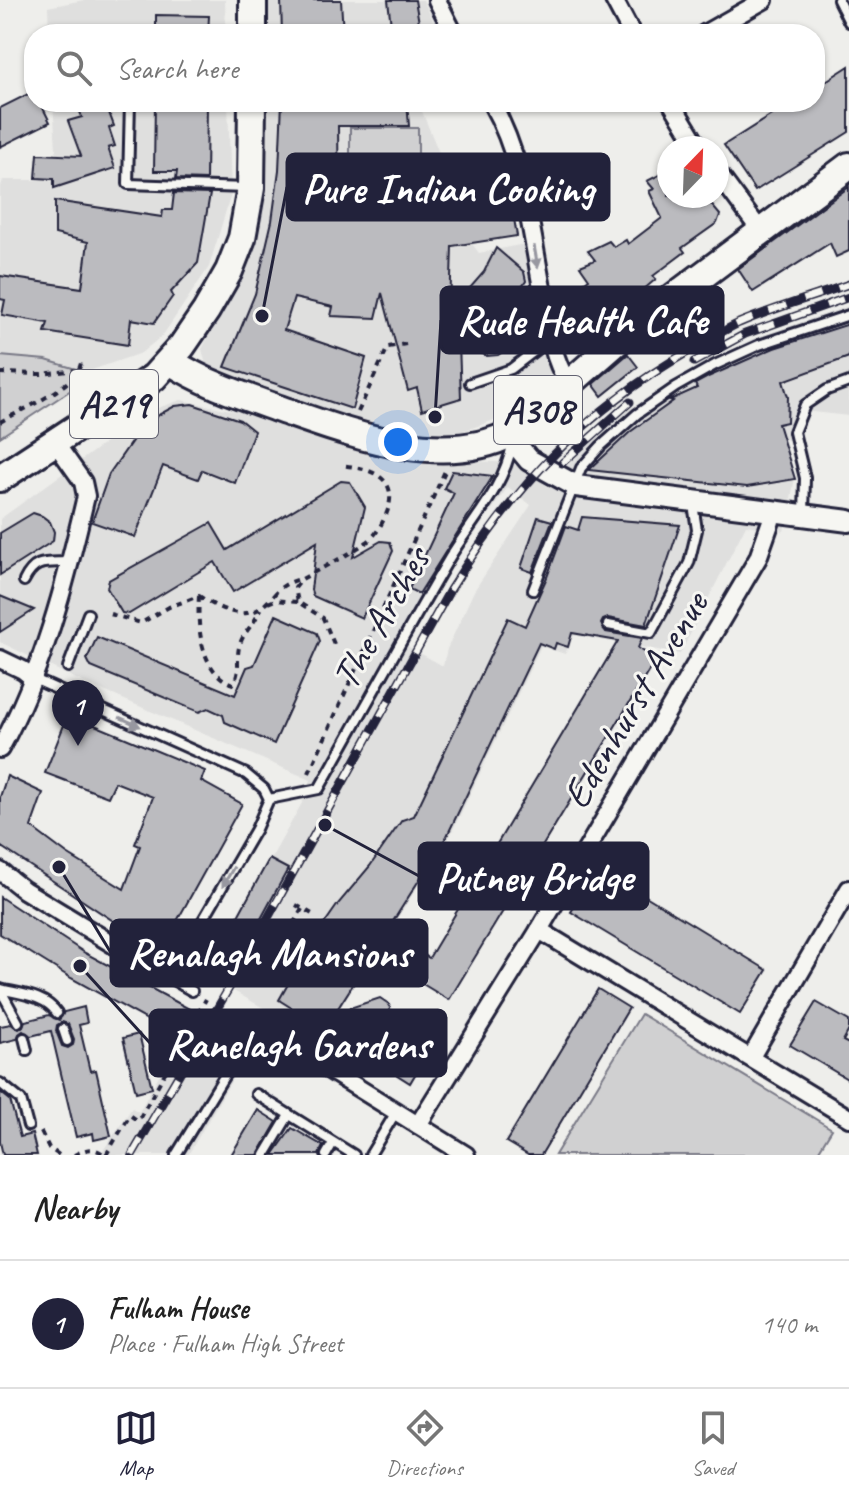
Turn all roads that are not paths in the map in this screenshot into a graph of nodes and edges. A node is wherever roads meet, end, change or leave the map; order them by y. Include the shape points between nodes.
1 (253, 0) edge
2 (437, 0) edge
3 (614, 0) edge
4 (764, 0) edge
5 (838, 0) edge
6 (849, 22) edge
7 (253, 24) edge
8 (449, 24) edge
9 (627, 24) edge
10 (722, 24) edge
11 (130, 112) edge
12 (252, 112) edge
13 (497, 112) edge
14 (677, 112) edge
15 (692, 136) edge
16 (849, 166) edge
17 (251, 188) junction
18 (729, 188) edge
19 (762, 233) junction
20 (849, 315) edge
21 (551, 339) junction
22 (170, 361) junction
23 (849, 382) edge
24 (470, 383) dead end
25 (568, 383) junction
26 (514, 432) junction
27 (54, 441) junction
28 (0, 478) edge
29 (576, 486) junction
30 (693, 503) junction
31 (771, 510) junction
32 (804, 515) junction
33 (849, 521) edge
34 (69, 562) junction
35 (24, 581) dead end
36 (533, 590) dead end
37 (88, 614) dead end
38 (608, 625) dead end
39 (0, 659) edge
40 (68, 667) dead end
41 (34, 679) junction
42 (0, 749) edge
43 (269, 799) junction
44 (0, 871) edge
45 (849, 889) edge
46 (539, 930) junction
47 (134, 957) junction
48 (0, 989) edge
49 (192, 991) dead end
50 (57, 1013) dead end
51 (18, 1022) dead end
52 (252, 1022) joint
53 (63, 1029) dead end
54 (24, 1038) dead end
55 (67, 1041) dead end
56 (27, 1050) dead end
57 (751, 1057) junction
58 (0, 1083) edge
59 (256, 1094) dead end
60 (396, 1111) junction
61 (289, 1115) junction
62 (849, 1118) edge
63 (418, 1125) junction
64 (28, 1126) road end
65 (333, 1143) junction
66 (176, 1155) edge
67 (265, 1155) edge
68 (326, 1155) edge
69 (354, 1155) edge
70 (370, 1155) edge
71 (466, 1155) edge

1 - 7 main road
2 - 8 street
3 - 9 street
4 - 10 street
5 - 6 lane
11 - 17 lane via 128,184
12 - 17 main road, A219
13 -> 21 street via 523,186
14 - 15 street
16 - 19 main road, A308
17 - 22 main road, A219 via 236,257
18 - 19 street
19 - 25 main road, A308 via 635,326
20 - 29 lane via 759,345 676,387 601,446 581,468
21 - 24 lane via 511,369
21 - 25 street
22 - 26 main road, A308 via 213,386 384,442 480,446
22 - 27 main road, A219 via 136,391
23 - 32 lane via 805,405 794,432 805,478
25 - 26 main road, A308
26 - 29 street via 529,460
26 - 43 lane, The Arches via 506,471 457,546 319,789
27 - 28 main road, A219
27 - 34 street via 83,482 86,496
29 - 30 street
29 - 36 lane
30 - 31 street
30 - 38 lane via 697,530 689,563 651,633
31 - 32 street
31 - 46 street, Edenhurst Avenue via 758,558
32 - 33 street
34 - 35 lane via 39,563
34 - 41 street
37 - 40 lane
39 - 41 street
41 - 42 street
41 -> 43 lane via 246,774
43 -> 47 lane via 182,956
44 - 47 street
45 - 57 street
46 - 57 street
46 - 63 street, Edenhurst Avenue
47 - 49 lane
48 - 50 lane via 38,998
48 - 51 lane
52 - 60 street
52 - 66 lane
53 - 55 lane
54 - 56 lane
57 - 62 street
58 - 64 lane via 21,1100
59 - 61 lane
60 - 63 street
60 - 70 lane
61 - 65 lane
61 - 67 lane
63 - 71 street
65 - 68 lane
65 - 69 lane

